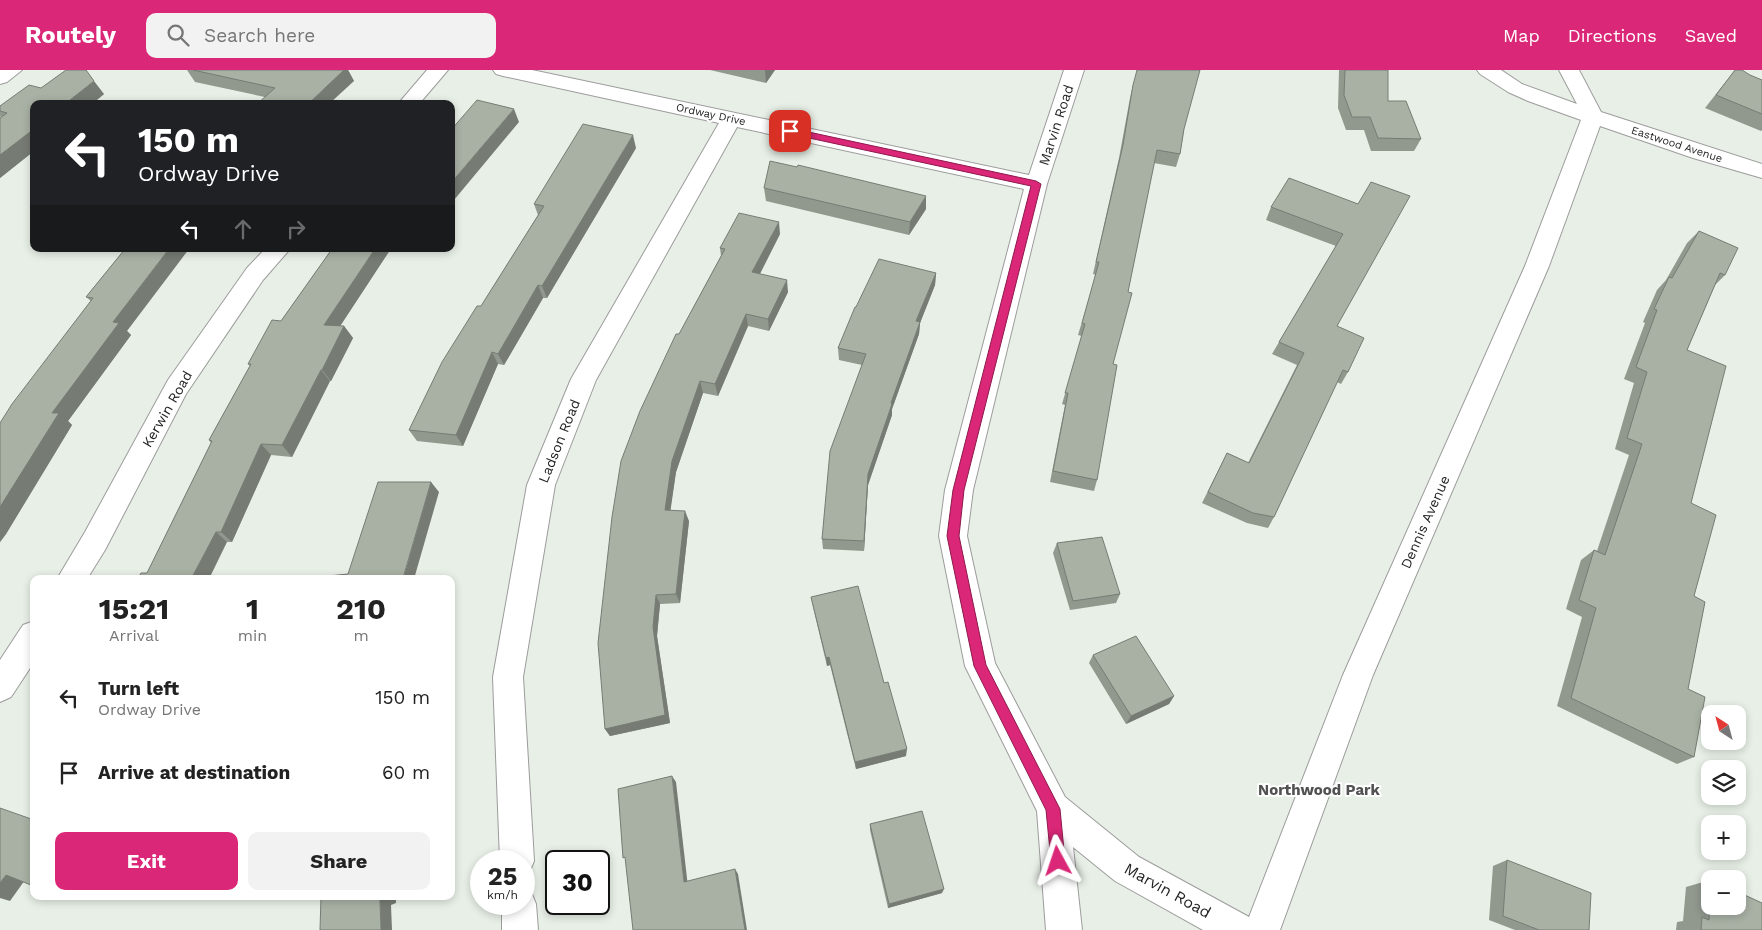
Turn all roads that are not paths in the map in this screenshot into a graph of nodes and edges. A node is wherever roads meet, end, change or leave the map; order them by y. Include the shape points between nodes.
1 (12, 70) edge
2 (438, 70) edge
3 (503, 70) edge
4 (1074, 70) edge
5 (1488, 70) edge
6 (1569, 70) edge
7 (0, 78) edge
8 (412, 100) edge
9 (1593, 116) junction
10 (731, 118) junction
11 (1762, 171) edge
12 (1036, 184) junction
13 (275, 252) edge
14 (74, 575) edge
15 (30, 641) edge
16 (0, 687) edge
17 (1053, 809) junction
18 (516, 850) edge
19 (519, 915) edge
20 (520, 930) edge
21 (1064, 930) edge
22 (1238, 930) edge
23 (1262, 930) edge

1 - 7 street
2 - 8 street
3 - 10 street, Ordway Drive
4 - 12 street, Marvin Road
5 - 9 street, Eastwood Avenue via 1515,88
6 - 9 street
9 - 11 street, Eastwood Avenue via 1701,154
9 - 23 street, Dennis Avenue via 1537,266 1358,675
10 - 12 street, Ordway Drive
10 - 18 street, Ladson Road via 584,379 541,485 508,677
12 - 17 street, Marvin Road via 959,490 953,536 980,666
13 - 14 street, Kerwin Road via 255,274 177,387 95,542
15 - 16 street
17 - 21 street, Marvin Road
17 - 22 street, Marvin Road via 1127,869
19 - 20 street

